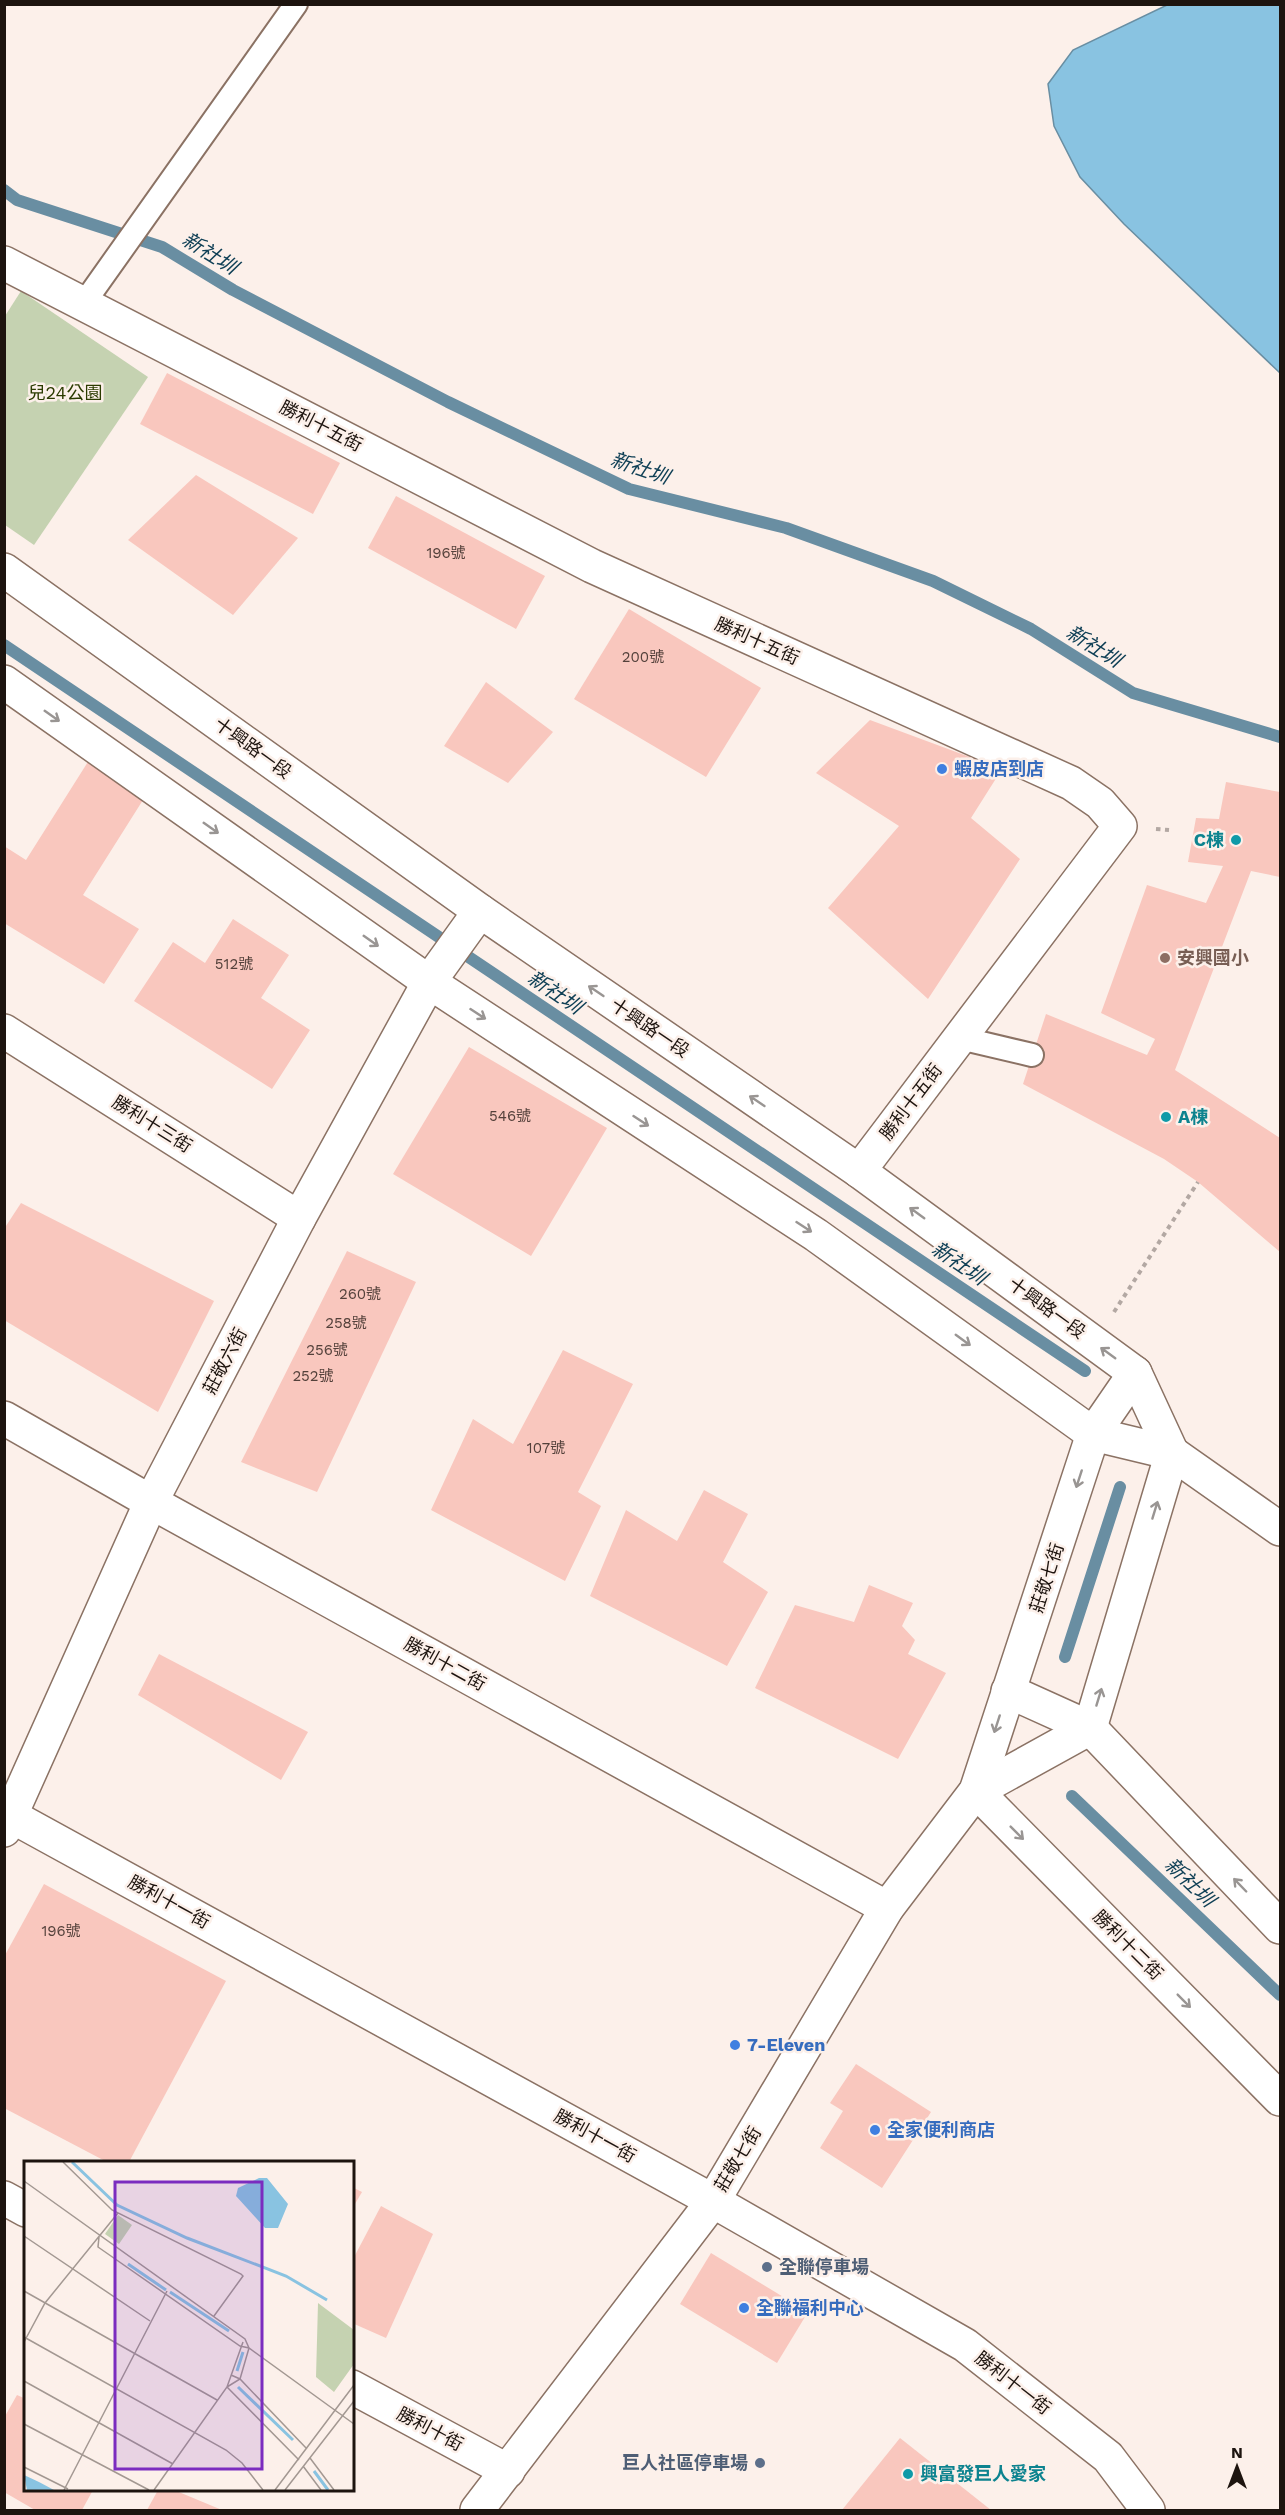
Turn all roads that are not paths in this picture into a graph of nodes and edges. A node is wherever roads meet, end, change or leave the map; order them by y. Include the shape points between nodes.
1 (296, 4) edge
2 (9, 275) edge
3 (84, 303) junction
4 (4, 570) edge
5 (4, 682) edge
6 (480, 911) junction
7 (429, 982) junction
8 (4, 1031) edge
9 (960, 1038) junction
10 (1032, 1055) dead end
11 (859, 1171) junction
12 (299, 1218) junction
13 (1135, 1373) junction
14 (4, 1418) edge
15 (1094, 1434) junction
16 (1172, 1453) junction
17 (151, 1502) junction
18 (1281, 1529) edge
19 (1008, 1691) junction
20 (1090, 1728) junction
21 (975, 1791) junction
22 (7, 1820) edge
23 (887, 1908) junction
24 (1281, 1927) edge
25 (1281, 2099) edge
26 (4, 2198) edge
27 (713, 2201) junction
28 (24, 2209) edge
29 (354, 2388) edge
30 (508, 2471) junction
31 (477, 2511) edge
32 (1148, 2511) edge

1 - 3 lane
2 - 3 street, 勝利十五街
3 - 9 street, 勝利十五街 via 592,566 1071,783 1100,803 1120,826
4 - 6 street, 十興路一段
5 -> 7 street
6 - 7 street, 莊敬六街
11 -> 6 street, 十興路一段
7 - 12 street, 莊敬六街
7 -> 15 street via 816,1235
8 - 12 street, 勝利十三街
9 - 10 lane
9 - 11 street, 勝利十五街
13 -> 11 street, 十興路一段
12 - 17 street, 莊敬六街
13 - 15 street, 莊敬七街
13 - 16 street, 十興路一段
14 - 17 street, 勝利十二街
15 - 16 street
15 -> 19 street, 莊敬七街
16 - 18 street
20 -> 16 street
17 - 22 street, 莊敬六街
17 - 23 street, 勝利十二街
19 - 20 street
19 -> 21 street, 莊敬七街
20 - 21 street, 莊敬七街
24 -> 20 street
21 - 23 street, 莊敬七街
21 -> 25 street, 勝利十二街
22 - 27 street, 勝利十一街
23 - 27 street, 莊敬七街
26 - 28 street
27 - 30 street, 莊敬七街
27 - 32 street, 勝利十一街 via 965,2345 1108,2457
29 - 30 street, 勝利十街
30 - 31 street, 莊敬七街

